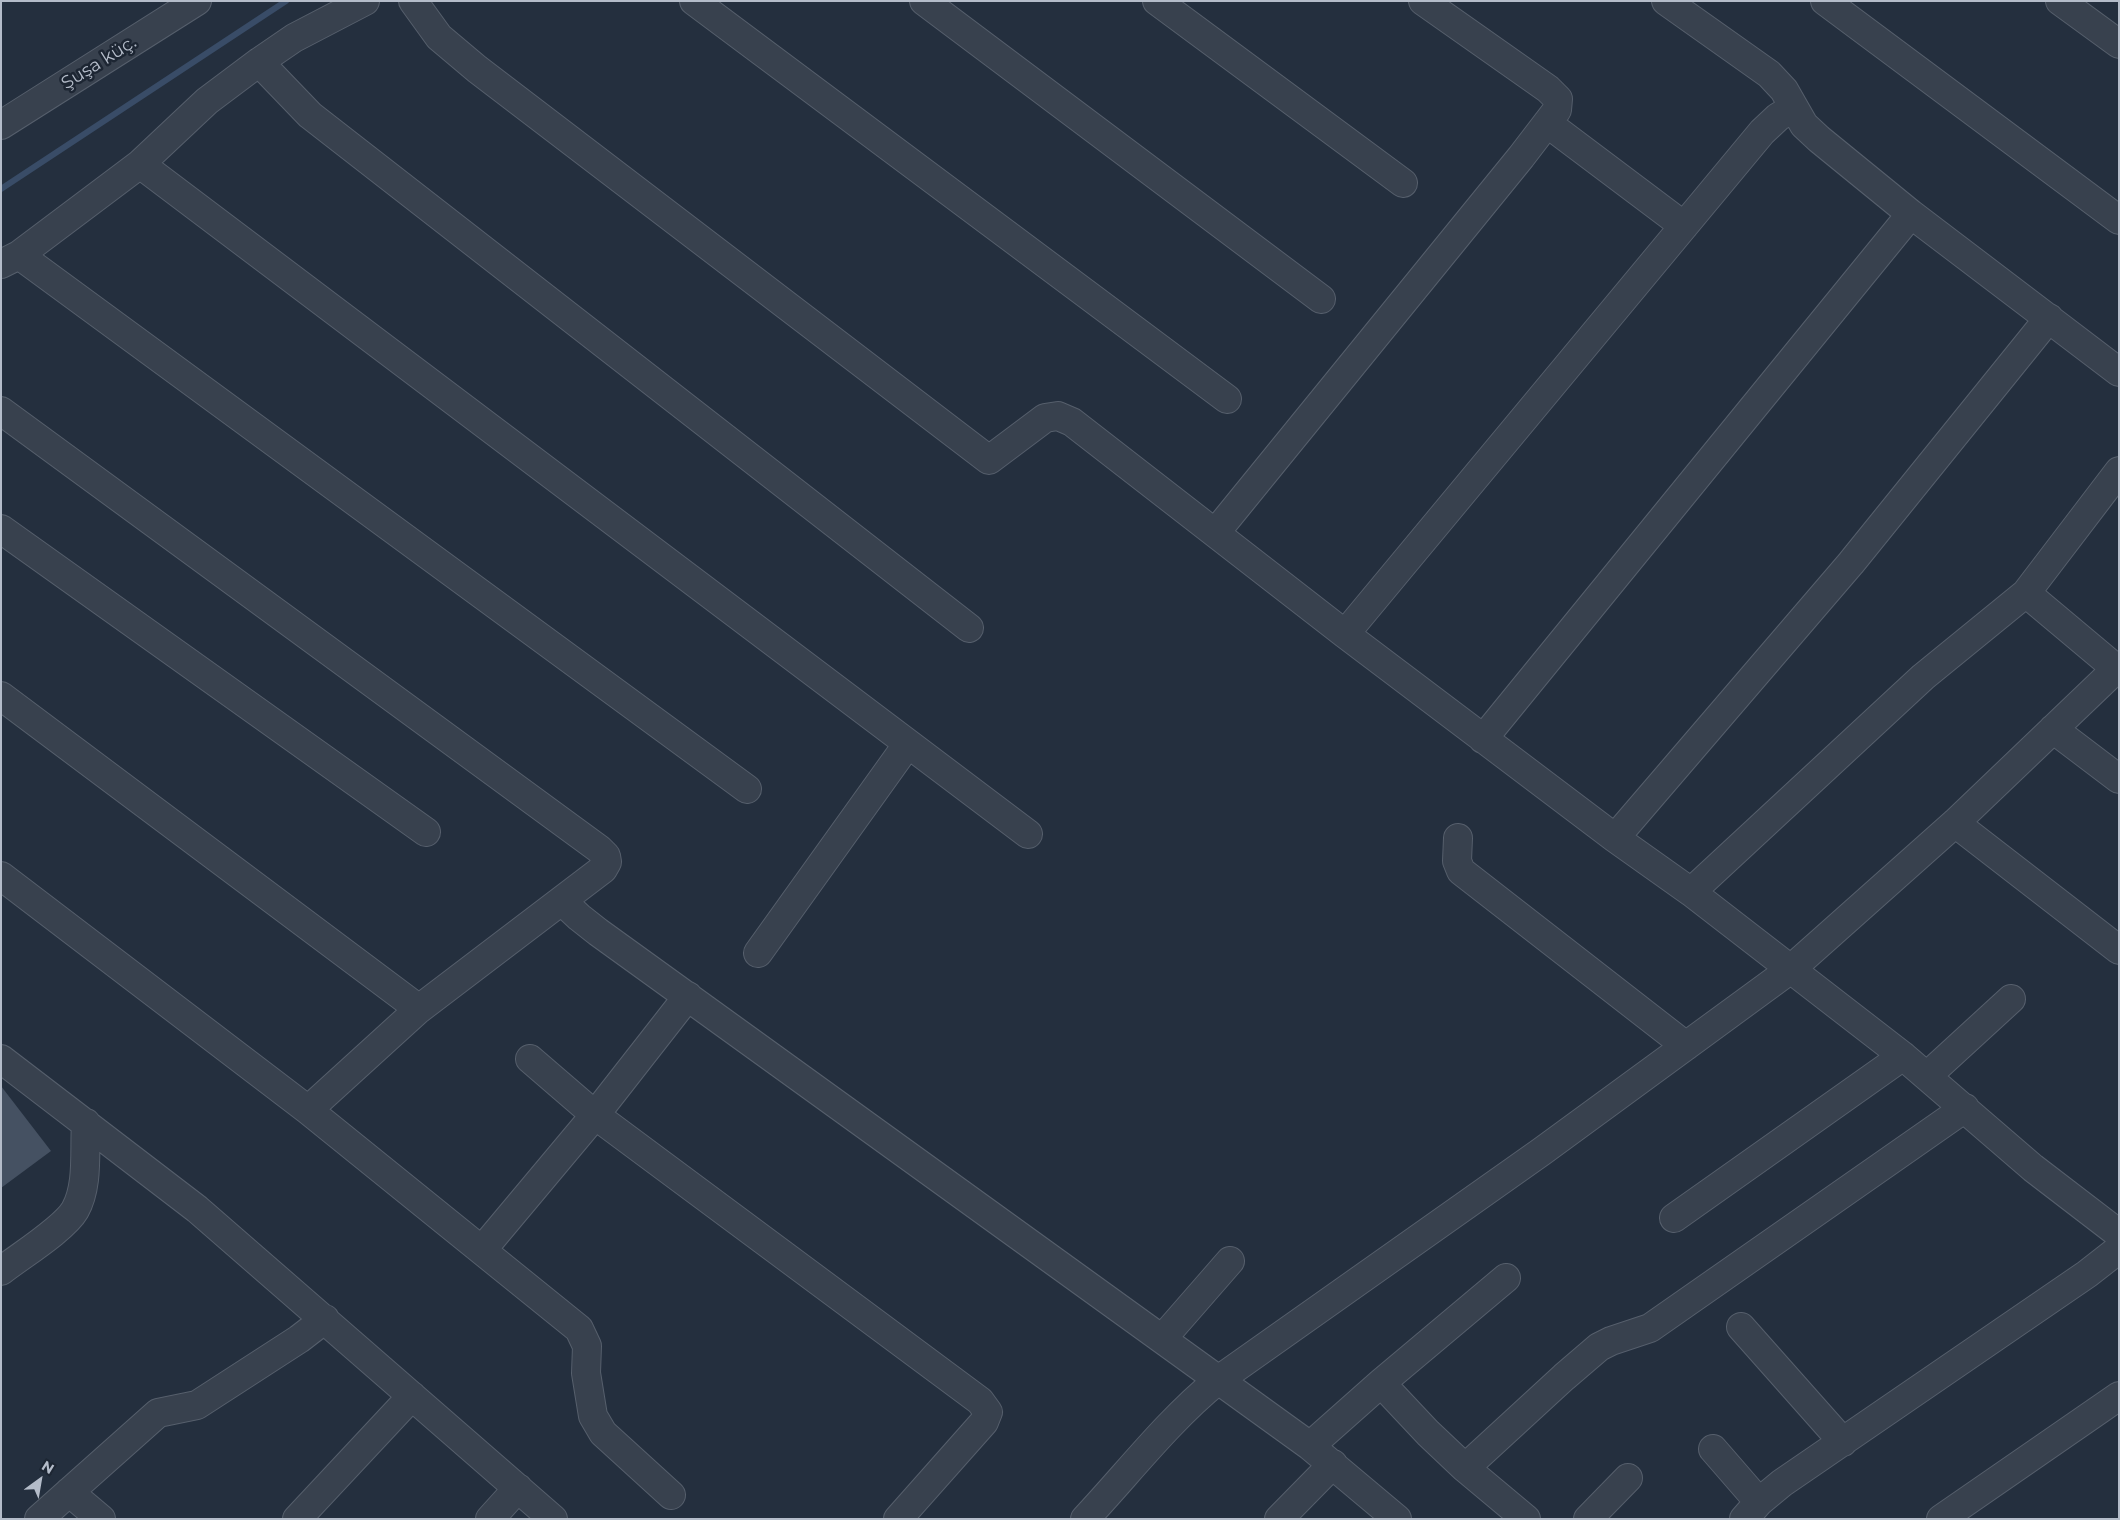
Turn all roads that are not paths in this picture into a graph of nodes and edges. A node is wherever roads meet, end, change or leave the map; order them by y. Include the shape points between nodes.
1 (197, 1) edge
2 (365, 1) edge
3 (413, 1) edge
4 (694, 1) edge
5 (924, 1) edge
6 (1157, 1) edge
7 (1422, 1) edge
8 (1666, 1) edge
9 (1826, 1) edge
10 (2060, 1) edge
11 (2119, 44) edge
12 (259, 62) junction
13 (1793, 108) junction
14 (1547, 123) junction
15 (1, 125) edge
16 (140, 164) junction
17 (1403, 183) dead end
18 (1911, 214) junction
19 (2119, 220) edge
20 (1684, 226) junction
21 (10, 260) edge
22 (1321, 299) dead end
23 (2049, 318) junction
24 (2119, 372) edge
25 (1227, 399) dead end
26 (1, 411) edge
27 (2119, 471) edge
28 (1, 528) edge
29 (1216, 532) junction
30 (2026, 593) junction
31 (969, 628) dead end
32 (1344, 634) junction
33 (2118, 670) edge
34 (1, 696) edge
35 (2053, 729) junction
36 (1483, 739) junction
37 (907, 745) junction
38 (2119, 779) edge
39 (747, 789) dead end
40 (1955, 823) junction
41 (426, 832) dead end
42 (1028, 834) dead end
43 (1458, 838) dead end
44 (1615, 838) junction
45 (1, 876) edge
46 (1691, 892) junction
47 (562, 901) junction
48 (2119, 950) edge
49 (758, 952) dead end
50 (1791, 969) junction
51 (688, 996) junction
52 (2011, 999) dead end
53 (419, 1009) junction
54 (1686, 1046) junction
55 (1903, 1056) junction
56 (1, 1059) edge
57 (530, 1059) dead end
58 (1927, 1076) junction
59 (1965, 1108) junction
60 (308, 1110) junction
61 (595, 1115) junction
62 (86, 1123) junction
63 (1674, 1218) dead end
64 (2119, 1234) edge
65 (2119, 1248) edge
66 (482, 1250) junction
67 (1230, 1261) dead end
68 (1, 1270) edge
69 (1506, 1278) dead end
70 (325, 1319) junction
71 (1741, 1327) dead end
72 (1162, 1339) junction
73 (1217, 1380) junction
74 (1381, 1383) junction
75 (412, 1396) junction
76 (2119, 1396) edge
77 (1844, 1442) junction
78 (1310, 1446) junction
79 (1713, 1449) dead end
80 (1333, 1464) junction
81 (1465, 1468) junction
82 (1628, 1478) dead end
83 (518, 1488) junction
84 (69, 1492) junction
85 (671, 1495) dead end
86 (1752, 1510) edge
87 (39, 1519) edge
88 (101, 1519) edge
89 (297, 1519) edge
90 (490, 1519) edge
91 (553, 1519) edge
92 (898, 1519) edge
93 (1085, 1519) edge
94 (1280, 1519) edge
95 (1397, 1519) edge
96 (1526, 1519) edge
97 (1588, 1519) edge
98 (1941, 1519) edge

1 - 15 street, Şuşa küç.
2 - 12 street via 294,38
3 - 29 street via 439,37 477,70 990,460 1045,418 1058,416 1072,422
4 - 25 street
5 - 22 street
6 - 17 street
7 - 14 street via 1558,98 1557,110
8 - 13 street via 1769,74 1784,90
9 - 19 street
10 - 11 street
12 - 16 street via 207,101
12 - 31 street via 310,116
13 - 18 street via 1819,139
13 - 20 street via 1762,132
14 - 20 street
14 - 29 street
16 - 21 street
16 - 37 street
18 - 23 street
18 - 36 street
20 - 32 street
21 - 39 street
23 - 24 street
23 - 44 street via 1851,563
26 - 47 street via 600,849 607,862 602,869
27 - 30 street
28 - 41 street
29 - 32 street
30 - 33 street
30 - 46 street via 1923,677
32 - 36 street
33 - 35 street
34 - 53 street
35 - 38 street
35 - 40 street
36 - 44 street
37 - 42 street
37 - 49 street
40 - 48 street
40 - 50 street
43 - 54 street via 1457,861 1461,871
44 - 46 street
45 - 60 street
46 - 50 street
47 - 51 street via 579,918
47 - 53 street
50 - 54 street
50 - 55 street
51 - 61 street
51 - 72 street
52 - 58 street
53 - 60 street
54 - 73 street
55 - 58 street
55 - 63 street
56 - 62 street
57 - 61 street
58 - 59 street
59 - 64 street via 2033,1168
59 - 81 street via 1650,1328 1599,1347
60 - 66 street
61 - 66 street
61 - 92 street via 980,1401 988,1412 984,1422
62 - 68 street via 85,1166 75,1210 61,1225
62 - 70 street via 197,1209
65 - 77 street via 2087,1274
66 - 85 street via 579,1329 587,1346 586,1373 593,1416 603,1433
67 - 72 street
69 - 74 street
70 - 75 street
70 - 84 street via 197,1405 158,1413
71 - 77 street
72 - 73 street
73 - 78 street
73 - 93 street via 1163,1430
74 - 78 street
74 - 81 street
75 - 83 street
75 - 89 street
76 - 98 street
77 - 86 street via 1782,1484
78 - 80 street
79 - 86 street
80 - 94 street
80 - 95 street
81 - 96 street
82 - 97 street
83 - 90 street
83 - 91 street
84 - 87 street
84 - 88 street

